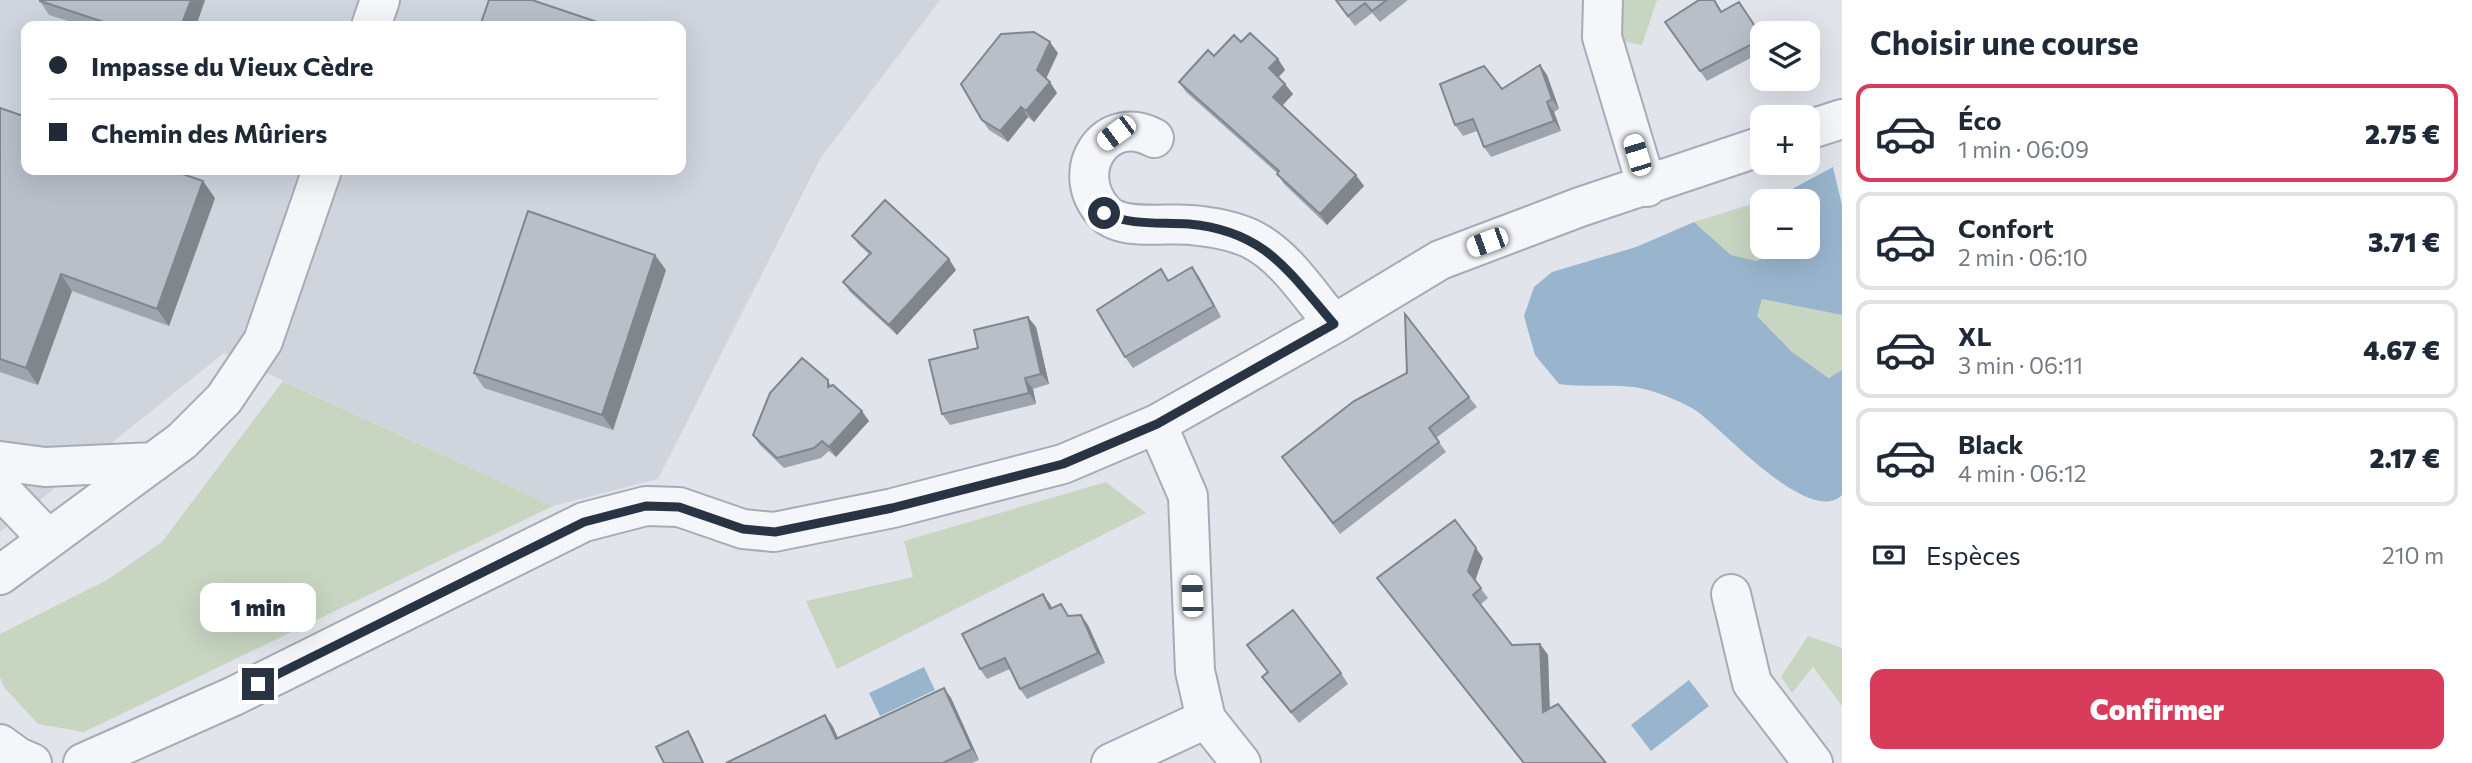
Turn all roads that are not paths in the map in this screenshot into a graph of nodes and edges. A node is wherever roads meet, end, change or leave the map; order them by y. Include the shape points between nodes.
1 (380, 0) edge
2 (1603, 0) edge
3 (373, 21) edge
4 (1842, 119) edge
5 (1820, 126) edge
6 (1154, 138) dead end
7 (1750, 150) edge
8 (320, 175) edge
9 (1647, 187) junction
10 (1334, 324) junction
11 (1157, 424) junction
12 (0, 461) edge
13 (154, 462) junction
14 (0, 489) edge
15 (48, 539) junction
16 (0, 575) edge
17 (1731, 594) dead end
18 (1206, 719) junction
19 (0, 744) edge
20 (32, 763) edge
21 (83, 763) edge
22 (1111, 763) edge
23 (1241, 763) edge
24 (1813, 763) edge

1 - 3 street
2 - 9 street via 1602,37
4 - 5 street
6 - 10 street via 1138,130 1116,133 1099,145 1088,166 1088,187 1104,213 1122,222 1227,230 1254,241 1284,264
7 - 9 street
8 - 13 street via 264,341 224,398
9 - 10 street via 1440,260
10 - 11 street
11 - 18 street via 1188,496 1195,671
11 - 21 street via 1063,464 892,508 775,532 743,529 679,507 646,506 584,522 234,695
12 - 13 street via 45,467
13 - 15 street
14 - 15 street
15 - 16 street
17 - 24 street via 1752,683
18 - 22 street
18 - 23 street
19 - 20 street

